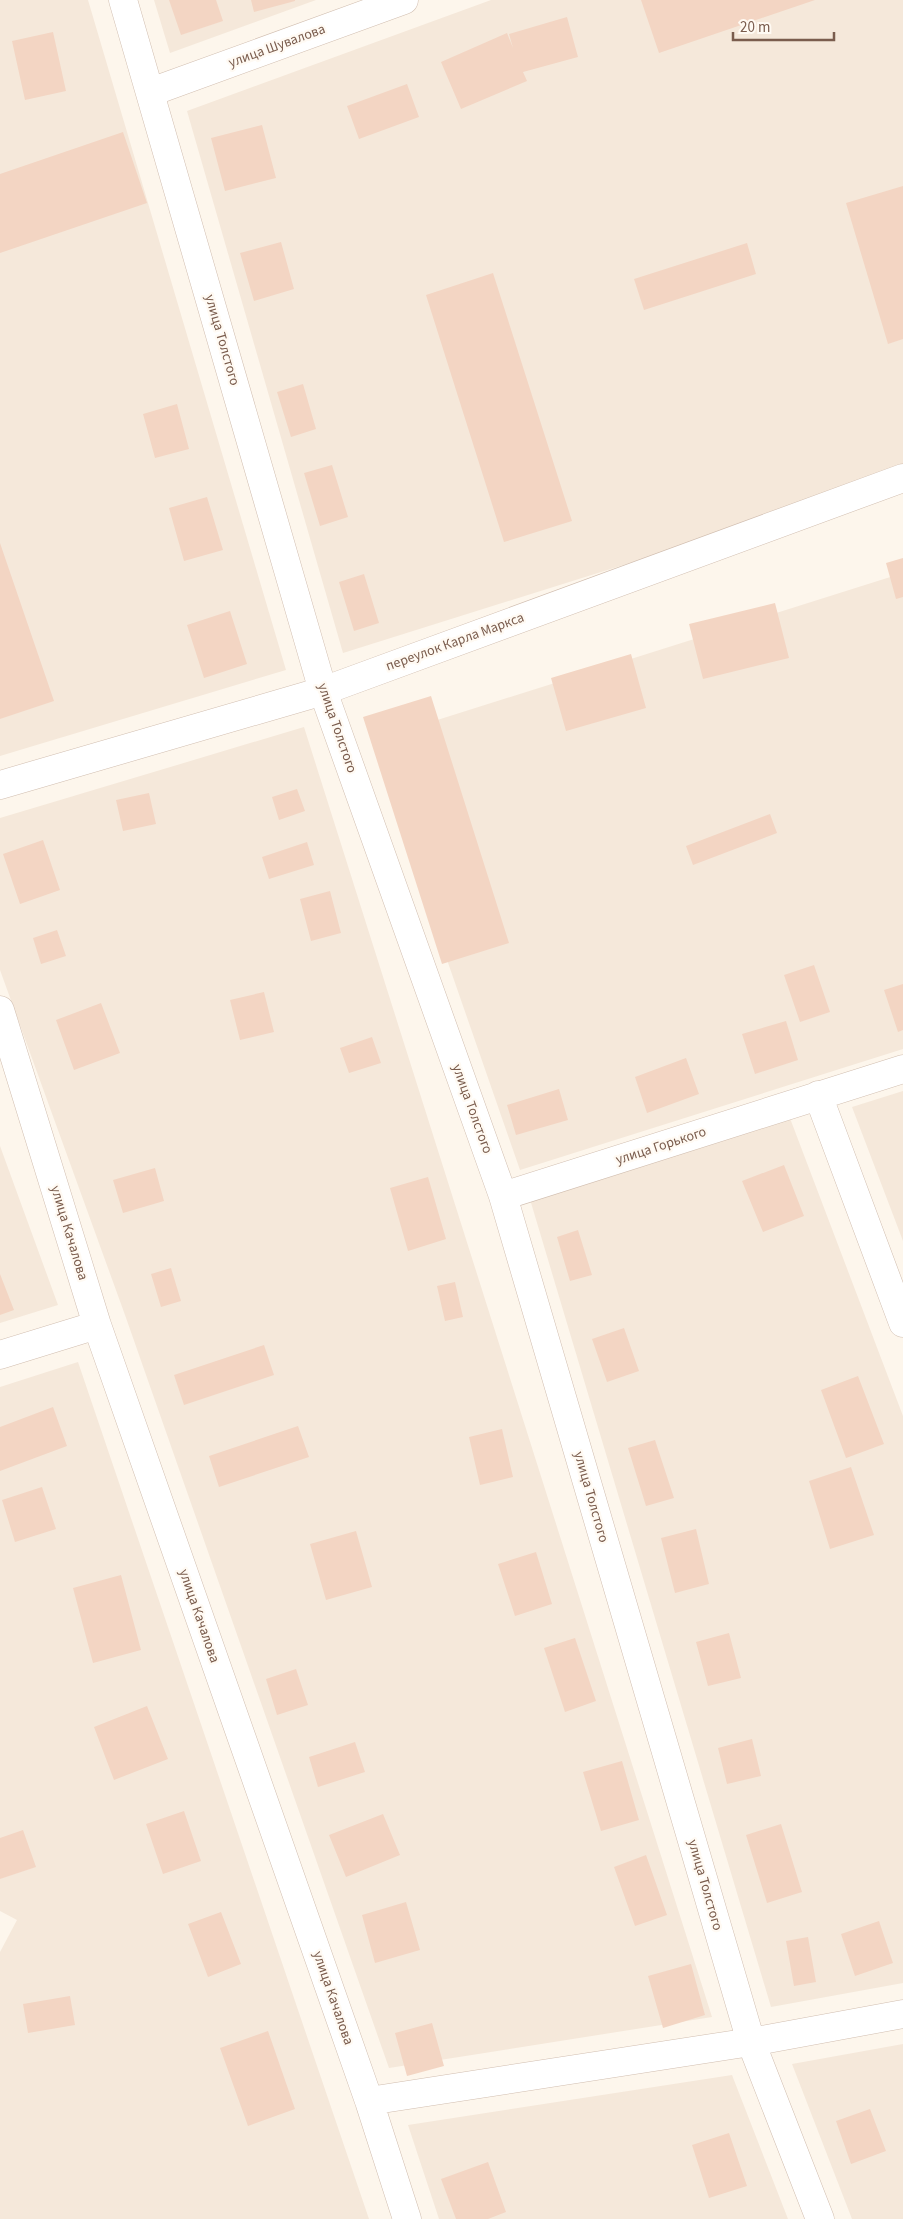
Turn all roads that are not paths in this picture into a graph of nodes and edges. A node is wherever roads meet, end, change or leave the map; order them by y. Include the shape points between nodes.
1 (123, 0) edge
2 (404, 0) edge
3 (151, 92) junction
4 (903, 478) edge
5 (323, 691) junction
6 (0, 785) edge
7 (0, 1010) edge
8 (903, 1069) edge
9 (818, 1095) junction
10 (503, 1196) junction
11 (903, 1322) edge
12 (97, 1325) junction
13 (0, 1354) edge
14 (903, 2014) edge
15 (751, 2042) junction
16 (369, 2101) junction
17 (407, 2219) edge
18 (820, 2219) edge

1 - 3 street, улица Толстого
2 - 3 street, улица Шувалова
3 - 5 street, улица Толстого
4 - 5 street, переулок Карла Маркса
5 - 6 street, переулок Карла Маркса
5 - 10 street, улица Толстого
7 - 12 street, улица Качалова
8 - 9 street, улица Горького
9 - 10 street, улица Горького
9 - 11 street
10 - 15 street, улица Толстого
12 - 13 street
12 - 16 street, улица Качалова
14 - 15 street
15 - 16 street
15 - 18 street, улица Толстого
16 - 17 street, улица Качалова

